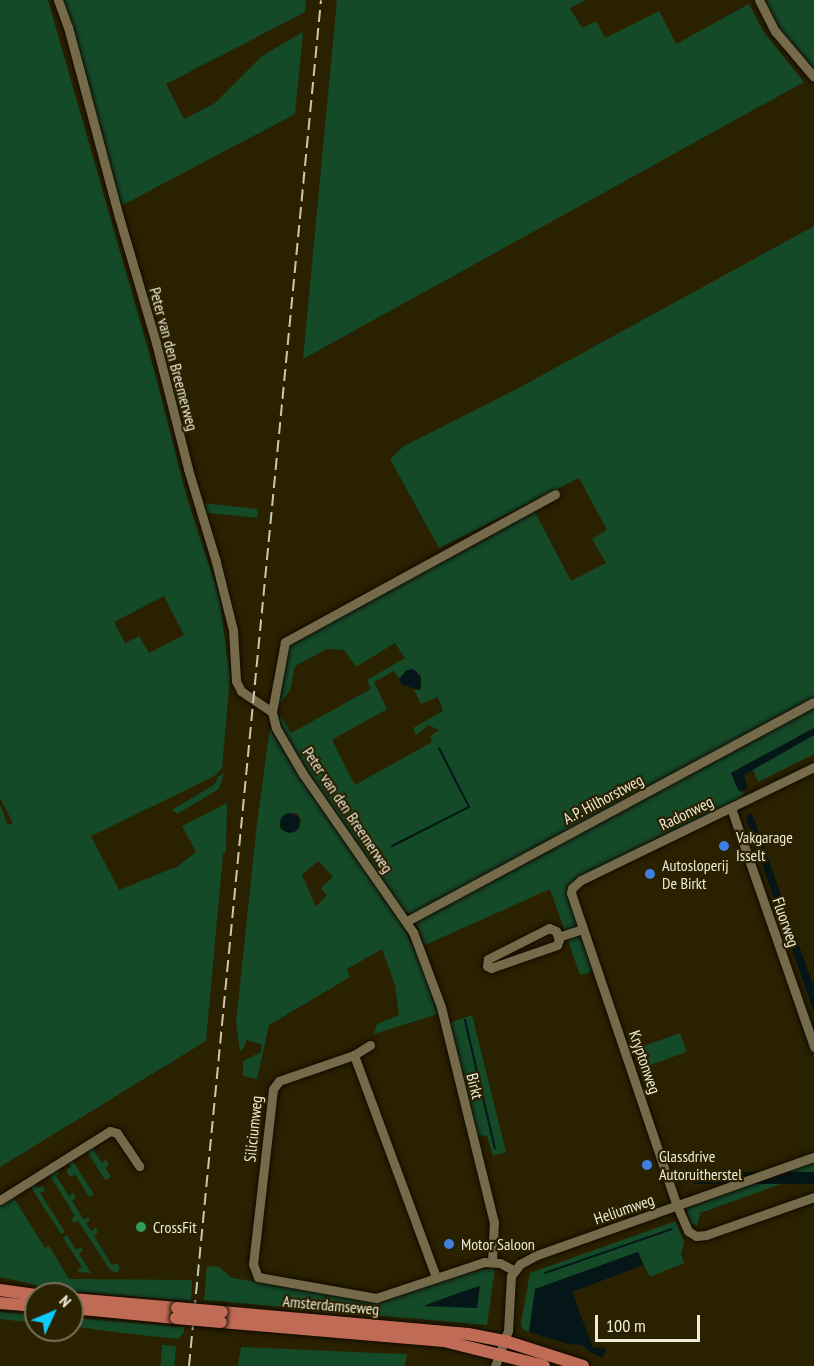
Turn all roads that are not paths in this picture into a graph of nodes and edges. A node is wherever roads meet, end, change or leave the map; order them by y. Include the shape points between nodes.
1 (58, 0) edge
2 (759, 0) edge
3 (814, 76) edge
4 (555, 494) dead end
5 (814, 702) edge
6 (272, 712) junction
7 (814, 767) edge
8 (731, 808) junction
9 (572, 888) joint
10 (407, 921) junction
11 (582, 929) junction
12 (558, 937) junction
13 (523, 942) junction
14 (528, 954) junction
15 (370, 1045) dead end
16 (814, 1047) edge
17 (354, 1055) junction
18 (814, 1157) edge
19 (139, 1166) dead end
20 (814, 1197) edge
21 (0, 1200) edge
22 (677, 1206) junction
23 (492, 1262) junction
24 (513, 1270) junction
25 (436, 1277) junction
26 (0, 1290) edge
27 (24, 1293) edge
28 (84, 1301) edge
29 (0, 1303) edge
30 (24, 1305) edge
31 (84, 1309) edge
32 (176, 1313) junction
33 (222, 1317) junction
34 (505, 1341) junction
35 (498, 1360) edge
36 (544, 1366) edge
37 (583, 1366) edge

1 - 6 street, Peter van den Breemerweg via 216,562 233,630 236,681 241,691
2 - 3 street via 775,31
4 - 6 street via 285,642
5 - 10 street, A.P. Hilhorstweg
6 - 10 street, Peter van den Breemerweg via 276,728 303,774
7 - 8 street, Radonweg
8 - 9 street, Radonweg via 581,879
8 - 16 street, Fluorweg
9 - 11 street, Kryptonweg
10 - 23 street, Birkt via 441,1007 494,1222
11 - 12 street
11 - 22 street, Kryptonweg
12 - 13 street via 549,928
12 - 14 street via 556,945
13 - 14 street
13 - 14 street via 488,960 487,966 491,968
15 - 17 street, Siliciumweg
17 - 25 street
17 - 25 street, Siliciumweg via 279,1081 273,1089 253,1264 258,1277 264,1280 376,1298
18 - 22 street, Heliumweg
19 - 21 street via 117,1133 110,1131
20 - 22 street, Kryptonweg via 696,1236 688,1231
22 - 24 street, Heliumweg via 537,1255
23 - 24 street
23 - 25 street, Siliciumweg
24 - 34 street
26 - 27 main road
28 - 32 main road, Amsterdamseweg
29 - 30 main road
31 - 32 main road, Amsterdamseweg
32 - 33 main road, Amsterdamseweg, bridge
33 - 34 main road, Amsterdamseweg via 447,1331
33 - 35 main road, Amsterdamseweg via 435,1340
34 - 35 street
34 - 37 main road, Amsterdamseweg
35 - 36 main road, Amsterdamseweg

